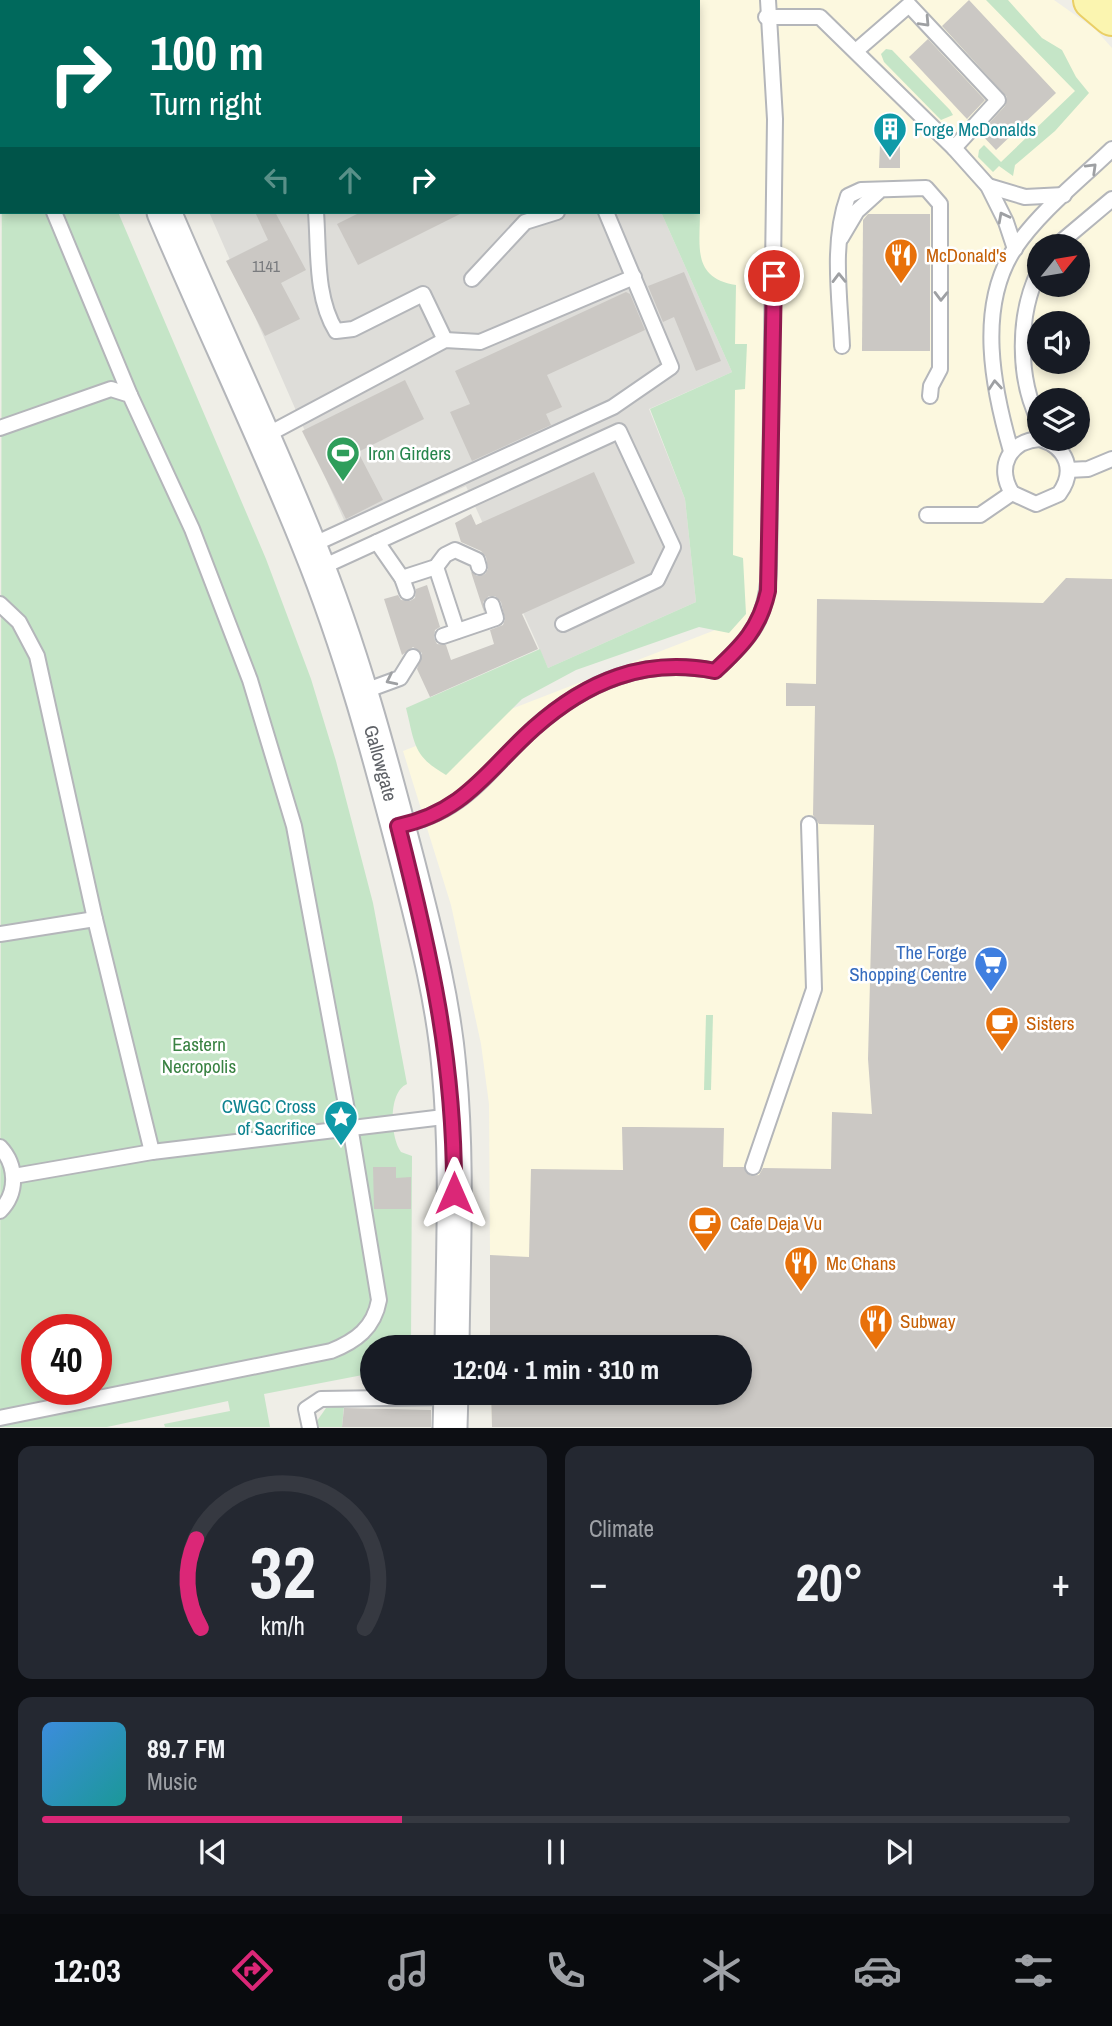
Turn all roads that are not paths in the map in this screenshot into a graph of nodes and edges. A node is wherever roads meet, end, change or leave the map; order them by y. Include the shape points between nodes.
1 (768, 0) edge
2 (1093, 0) edge
3 (1112, 16) edge
4 (766, 17) junction
5 (857, 50) junction
6 (954, 148) junction
7 (1112, 149) edge
8 (988, 186) junction
9 (1064, 195) junction
10 (1112, 199) edge
11 (55, 214) edge
12 (165, 214) edge
13 (316, 214) edge
14 (551, 214) edge
15 (607, 214) edge
16 (1070, 234) edge
17 (1015, 249) junction
18 (634, 277) junction
19 (472, 279) dead end
20 (1030, 298) edge
21 (445, 340) junction
22 (842, 346) dead end
23 (1027, 390) edge
24 (130, 395) junction
25 (930, 396) dead end
26 (0, 428) edge
27 (263, 437) junction
28 (1027, 443) edge
29 (1011, 451) junction
30 (1060, 451) edge
31 (1112, 460) edge
32 (1069, 470) junction
33 (1012, 494) junction
34 (927, 515) dead end
35 (377, 542) junction
36 (314, 557) junction
37 (436, 567) junction
38 (479, 567) dead end
39 (0, 604) edge
40 (492, 605) dead end
41 (564, 624) dead end
42 (413, 657) dead end
43 (362, 692) junction
44 (809, 824) dead end
45 (398, 826) junction
46 (95, 919) junction
47 (0, 933) edge
48 (453, 1116) junction
49 (350, 1126) junction
50 (0, 1147) edge
51 (152, 1153) junction
52 (752, 1167) dead end
53 (14, 1176) junction
54 (0, 1211) edge
55 (452, 1335) edge
56 (451, 1406) edge
57 (0, 1418) edge
58 (310, 1427) edge

1 - 4 lane
2 - 3 main road
4 - 5 lane via 820,17
4 - 45 lane via 775,119 768,591 761,618 748,640 715,671 672,665 618,676 554,711 463,800 423,821
5 - 6 lane
5 -> 6 lane via 909,5 998,100
6 - 8 lane
9 -> 7 lane
8 - 9 lane via 1025,197
17 -> 8 lane
9 - 17 lane
10 - 16 lane
11 - 24 lane
12 - 27 street, Gallowgate
13 - 21 lane via 323,295 327,317 336,331 353,329 423,294
14 - 19 lane via 525,222
15 - 18 lane
29 -> 17 lane via 994,387 994,326 998,286
18 - 21 lane via 480,342
18 - 36 lane via 671,367 613,407
20 - 23 lane
21 - 27 lane
22 -> 25 lane via 839,242 848,196 861,190 926,188 940,204 940,369
24 - 26 lane via 111,389
24 - 49 lane via 191,529 250,681 294,826
27 - 36 street, Gallowgate
28 - 29 lane
29 - 33 lane via 1004,477
30 - 32 lane
31 - 32 lane
32 - 33 lane via 1064,487 1052,499 1036,504
33 - 34 lane via 980,515
35 - 36 lane
35 - 37 lane via 405,585
35 - 41 lane via 620,431 673,547 657,580
36 - 43 street, Gallowgate
37 - 38 lane via 454,550 477,560
37 - 40 lane via 450,633 496,618
39 - 46 lane via 19,622 37,656
42 -> 43 lane via 400,678
43 - 45 street, Gallowgate
44 - 52 lane via 814,989
45 - 48 street, Gallowgate via 437,987
46 - 47 lane
46 - 51 lane
48 - 49 lane
48 - 55 street, Gallowgate
49 - 51 lane
49 - 57 lane via 379,1300 372,1323 362,1334 331,1351
50 - 53 lane
51 - 53 lane
53 - 54 lane via 12,1192
56 - 58 lane via 321,1399 306,1409

